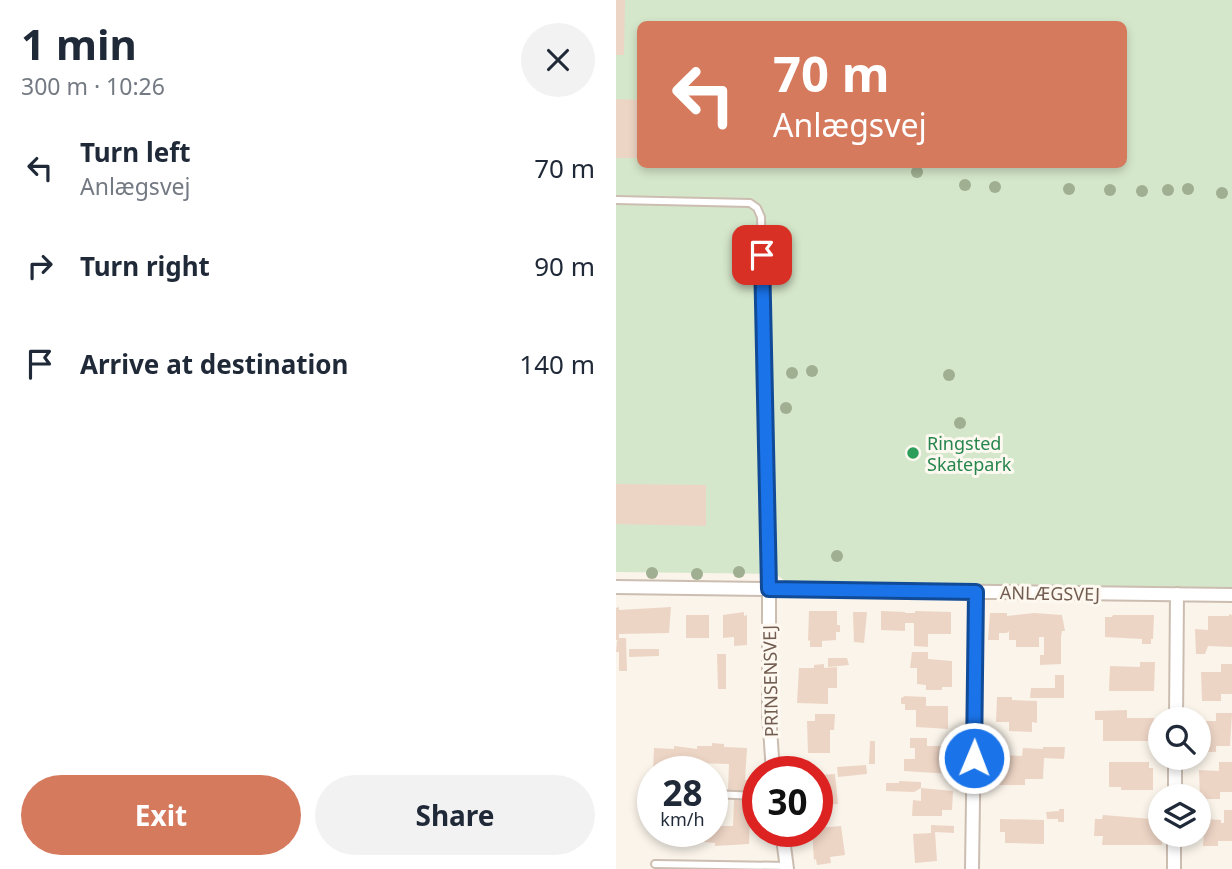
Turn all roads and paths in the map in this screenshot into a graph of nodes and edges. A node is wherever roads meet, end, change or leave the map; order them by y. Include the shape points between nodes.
1 (616, 200) edge
2 (616, 587) edge
3 (769, 589) junction
4 (976, 592) junction
5 (1177, 594) junction
6 (1232, 595) edge
7 (1176, 707) edge
8 (772, 756) edge
9 (784, 847) edge
10 (1174, 847) edge
11 (654, 864) dead end
12 (787, 868) edge
13 (972, 869) edge
14 (1174, 869) edge

1 - 3 lane via 750,203 761,217
2 - 3 street, ANLÆGSVEJ
3 - 4 street, ANLÆGSVEJ
3 - 8 street, PRINSENSVEJ
4 - 5 street, ANLÆGSVEJ
4 - 13 street
5 - 6 street, ANLÆGSVEJ
5 - 7 street
9 - 12 street
10 - 14 street
11 - 12 lane

